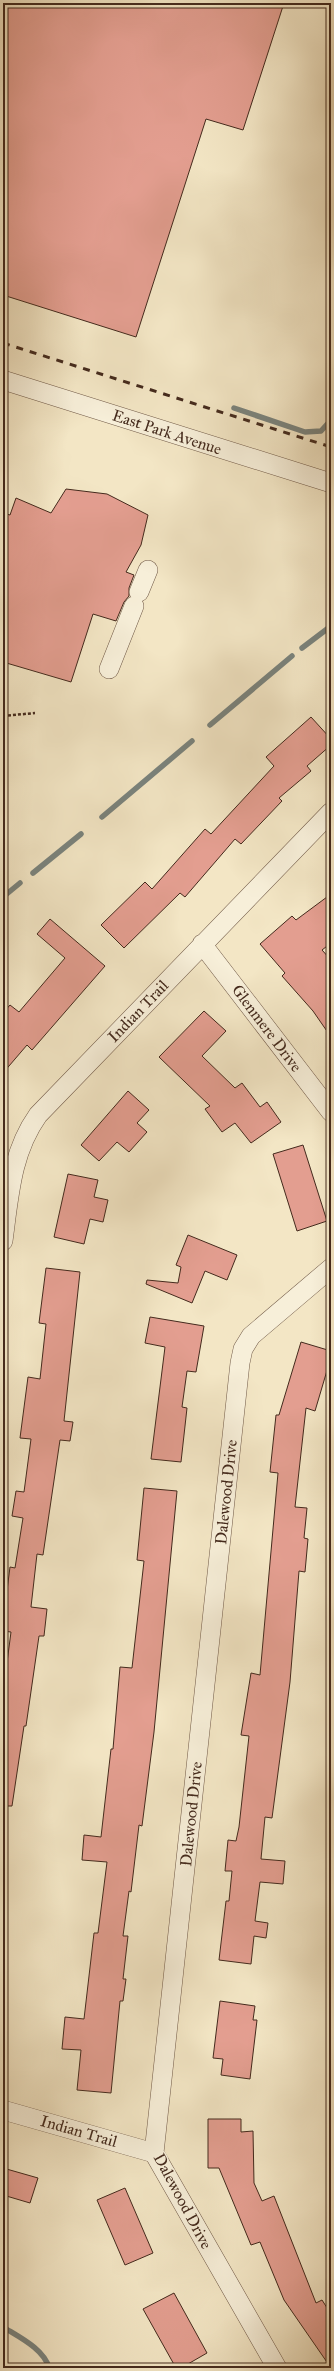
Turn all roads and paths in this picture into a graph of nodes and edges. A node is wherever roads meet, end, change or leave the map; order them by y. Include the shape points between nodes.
1 (3, 380) edge
2 (331, 483) edge
3 (148, 570) dead end
4 (109, 669) dead end
5 (35, 713) dead end
6 (3, 716) edge
7 (331, 812) edge
8 (202, 944) junction
9 (331, 1112) edge
10 (3, 1241) edge
11 (331, 1268) edge
12 (3, 2110) edge
13 (154, 2153) junction
14 (277, 2368) edge

1 - 2 street, East Park Avenue
3 - 4 street
5 - 6 path
7 - 8 street, Indian Trail
8 - 9 street, Glenmere Drive
8 - 10 street, Indian Trail via 38,1115 29,1128 12,1176
11 - 13 street, Dalewood Drive via 251,1336 243,1349 240,1363
12 - 13 street, Indian Trail
13 - 14 street, Dalewood Drive

